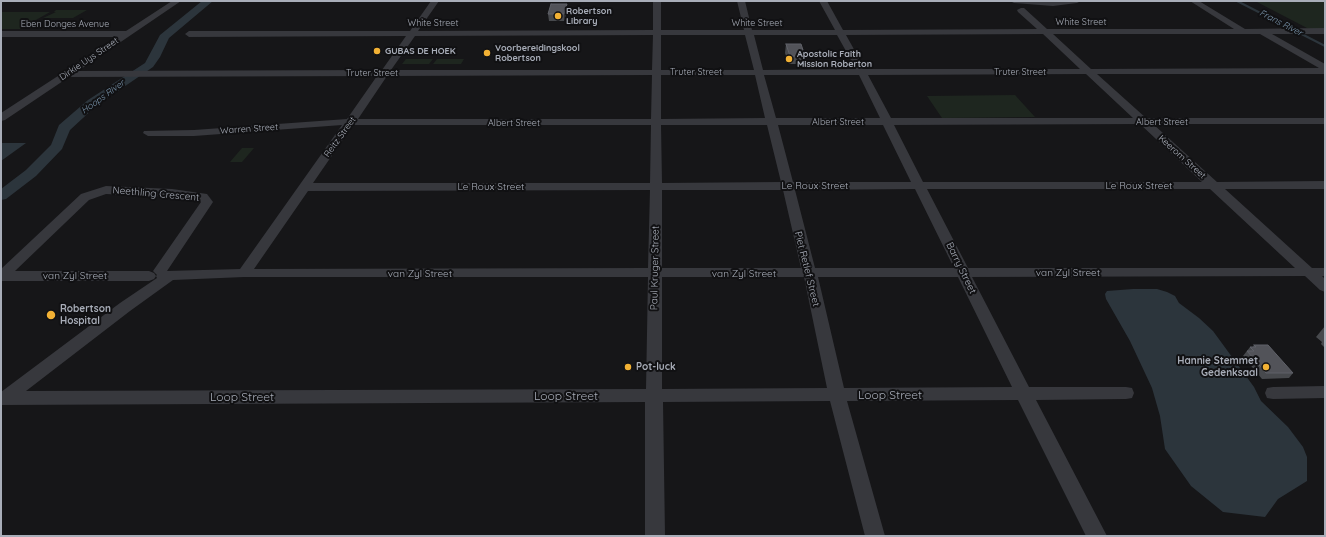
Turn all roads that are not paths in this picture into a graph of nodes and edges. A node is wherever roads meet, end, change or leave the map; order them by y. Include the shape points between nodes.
1 (177, 1) edge
2 (436, 1) edge
3 (657, 1) edge
4 (741, 1) edge
5 (823, 1) edge
6 (1077, 1) edge
7 (1194, 1) edge
8 (1046, 2) edge
9 (1017, 5) edge
10 (840, 32) junction
11 (1045, 32) junction
12 (1245, 32) junction
13 (1262, 32) junction
14 (1325, 32) edge
15 (412, 33) junction
16 (656, 33) junction
17 (748, 33) junction
18 (1, 34) edge
19 (128, 34) junction
20 (189, 34) dead end
21 (1325, 68) edge
22 (1325, 71) edge
23 (656, 72) junction
24 (758, 72) junction
25 (862, 72) junction
26 (1089, 72) junction
27 (1309, 72) junction
28 (385, 73) junction
29 (68, 74) junction
30 (1325, 81) edge
31 (1, 118) edge
32 (1325, 121) edge
33 (771, 122) junction
34 (887, 122) junction
35 (1144, 122) junction
36 (351, 123) junction
37 (656, 123) junction
38 (148, 133) dead end
39 (1325, 185) edge
40 (656, 186) junction
41 (787, 186) junction
42 (920, 186) junction
43 (1214, 186) junction
44 (304, 187) junction
45 (1308, 272) junction
46 (1325, 272) edge
47 (244, 273) junction
48 (963, 273) junction
49 (654, 274) junction
50 (809, 274) junction
51 (158, 275) junction
52 (2, 276) edge
53 (1325, 287) edge
54 (125, 307) junction
55 (1325, 392) edge
56 (1126, 393) dead end
57 (1273, 393) dead end
58 (1024, 394) junction
59 (654, 396) junction
60 (837, 396) junction
61 (4, 400) edge
62 (655, 536) edge
63 (875, 536) edge
64 (1097, 536) edge

1 - 19 street, Dirkie Uys Street
2 - 15 street, Reitz Street
3 - 16 street, Paul Kruger Street
4 - 17 street, Piet Retief Street
5 - 10 street, Barry Street
6 - 8 street
7 - 12 street
8 - 9 street
9 - 11 street, Keerom Street
10 - 11 street, White Street
10 - 17 street, White Street
10 - 25 street, Barry Street
11 - 12 street, White Street
11 - 26 street, Keerom Street
12 - 13 street, White Street
13 - 14 street, White Street
13 - 21 street
15 - 16 street, White Street
15 - 20 street, White Street
15 - 28 street, Reitz Street
16 - 17 street, White Street
16 - 23 street, Paul Kruger Street
17 - 24 street, Piet Retief Street
18 - 19 street, Eben Donges Avenue
19 - 29 street, Dirkie Uys Street
22 - 27 street, Truter Street
23 - 24 street, Truter Street
23 - 28 street, Truter Street
23 - 37 street, Paul Kruger Street
24 - 25 street, Truter Street
24 - 33 street, Piet Retief Street
25 - 26 street, Truter Street
25 - 34 street, Barry Street
26 - 27 street, Truter Street
26 - 35 street, Keerom Street
27 - 30 street
28 - 29 street, Truter Street
28 - 36 street, Reitz Street
29 - 31 street, Dirkie Uys Street
32 - 35 street, Albert Street
33 - 34 street, Albert Street
33 - 37 street, Albert Street
33 - 41 street, Piet Retief Street
34 - 35 street, Albert Street
34 - 42 street, Barry Street
35 - 43 street, Keerom Street
36 - 37 street, Albert Street
36 - 38 street, Warren Street via 194,133
36 - 44 street, Reitz Street
37 - 40 street, Paul Kruger Street
39 - 43 street, Le Roux Street
40 - 41 street, Le Roux Street
40 - 44 street, Le Roux Street
40 - 49 street, Paul Kruger Street
41 - 42 street, Le Roux Street
41 - 50 street, Piet Retief Street
42 - 43 street, Le Roux Street
42 - 48 street, Barry Street
43 - 45 street, Keerom Street
44 - 47 street, Reitz Street
45 - 46 street, van Zyl Street
45 - 48 street, van Zyl Street
45 - 53 street, Keerom Street
47 - 49 street, van Zyl Street
47 - 51 street, van Zyl Street
48 - 50 street, van Zyl Street
48 - 58 street, Barry Street
49 - 50 street, van Zyl Street
49 - 59 street, Paul Kruger Street
50 - 60 street, Piet Retief Street
51 - 52 street, van Zyl Street
51 - 52 street, Neethling Crescent via 207,202 203,197 113,190 91,194
51 - 54 street
51 - 54 street via 141,297
54 - 61 street
55 - 57 street
56 - 58 street, Loop Street
58 - 60 street, Loop Street
58 - 64 street, Barry Street
59 - 60 street, Loop Street
59 - 61 street, Loop Street
59 - 62 street, Paul Kruger Street
60 - 63 street, Piet Retief Street

